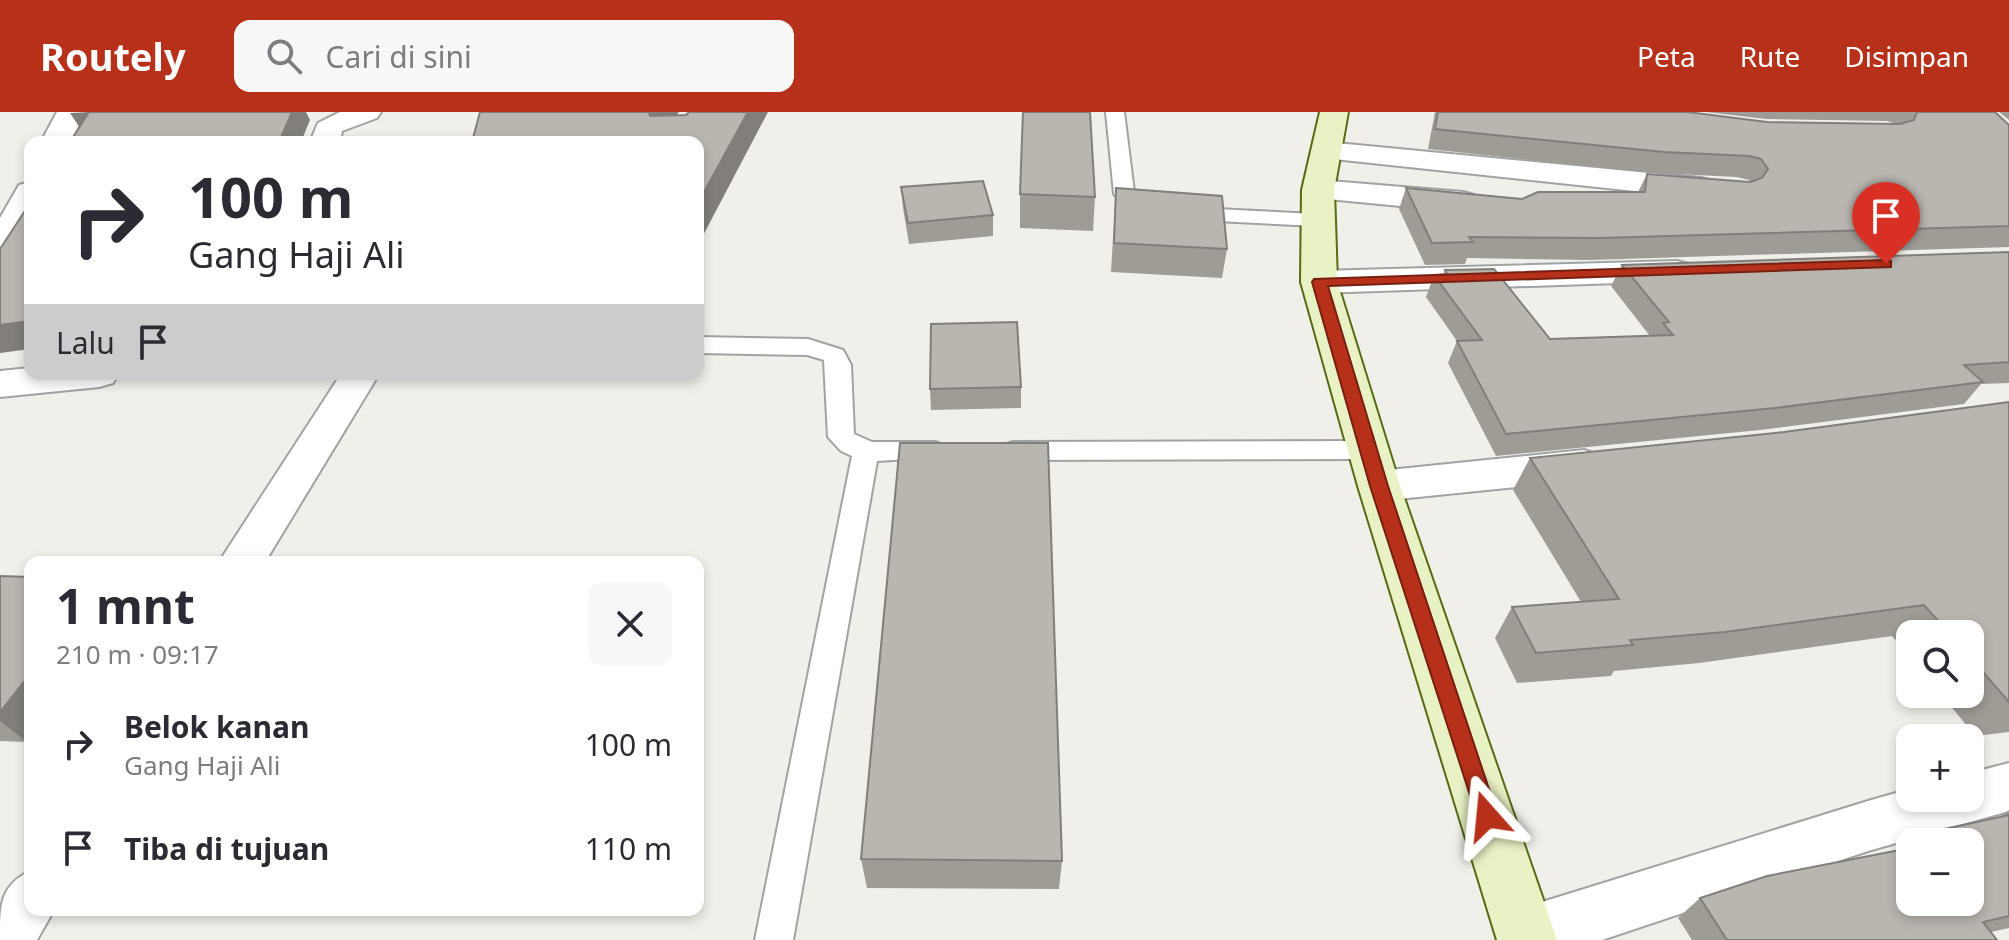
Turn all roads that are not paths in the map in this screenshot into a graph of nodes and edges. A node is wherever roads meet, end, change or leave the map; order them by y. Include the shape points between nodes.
1 (71, 112) edge
2 (367, 112) edge
3 (1115, 112) edge
4 (59, 136) edge
5 (326, 136) edge
6 (1323, 168) edge
7 (1737, 190) edge
8 (24, 204) edge
9 (1500, 206) edge
10 (0, 250) edge
11 (1713, 269) edge
12 (1319, 282) junction
13 (704, 345) edge
14 (40, 380) edge
15 (356, 380) edge
16 (0, 384) edge
17 (866, 451) junction
18 (960, 451) edge
19 (992, 451) edge
20 (1617, 462) edge
21 (1374, 468) junction
22 (246, 556) edge
23 (2009, 787) edge
24 (1984, 794) edge
25 (1918, 812) edge
26 (24, 908) edge
27 (1527, 938) edge
28 (4, 940) edge
29 (774, 940) edge

1 - 4 street
2 - 5 street via 332,125
3 - 6 lane via 1124,194 1154,212
6 - 7 street
6 - 9 street
6 - 12 main road
8 - 10 street
11 - 12 street
12 - 21 main road
13 - 17 lane via 808,347 834,355 839,365 841,437
14 - 16 street
15 - 22 street
17 - 18 lane
17 - 29 lane
19 - 21 lane
20 - 21 street
21 - 27 main road
23 - 24 street
25 - 27 street
26 - 28 street

